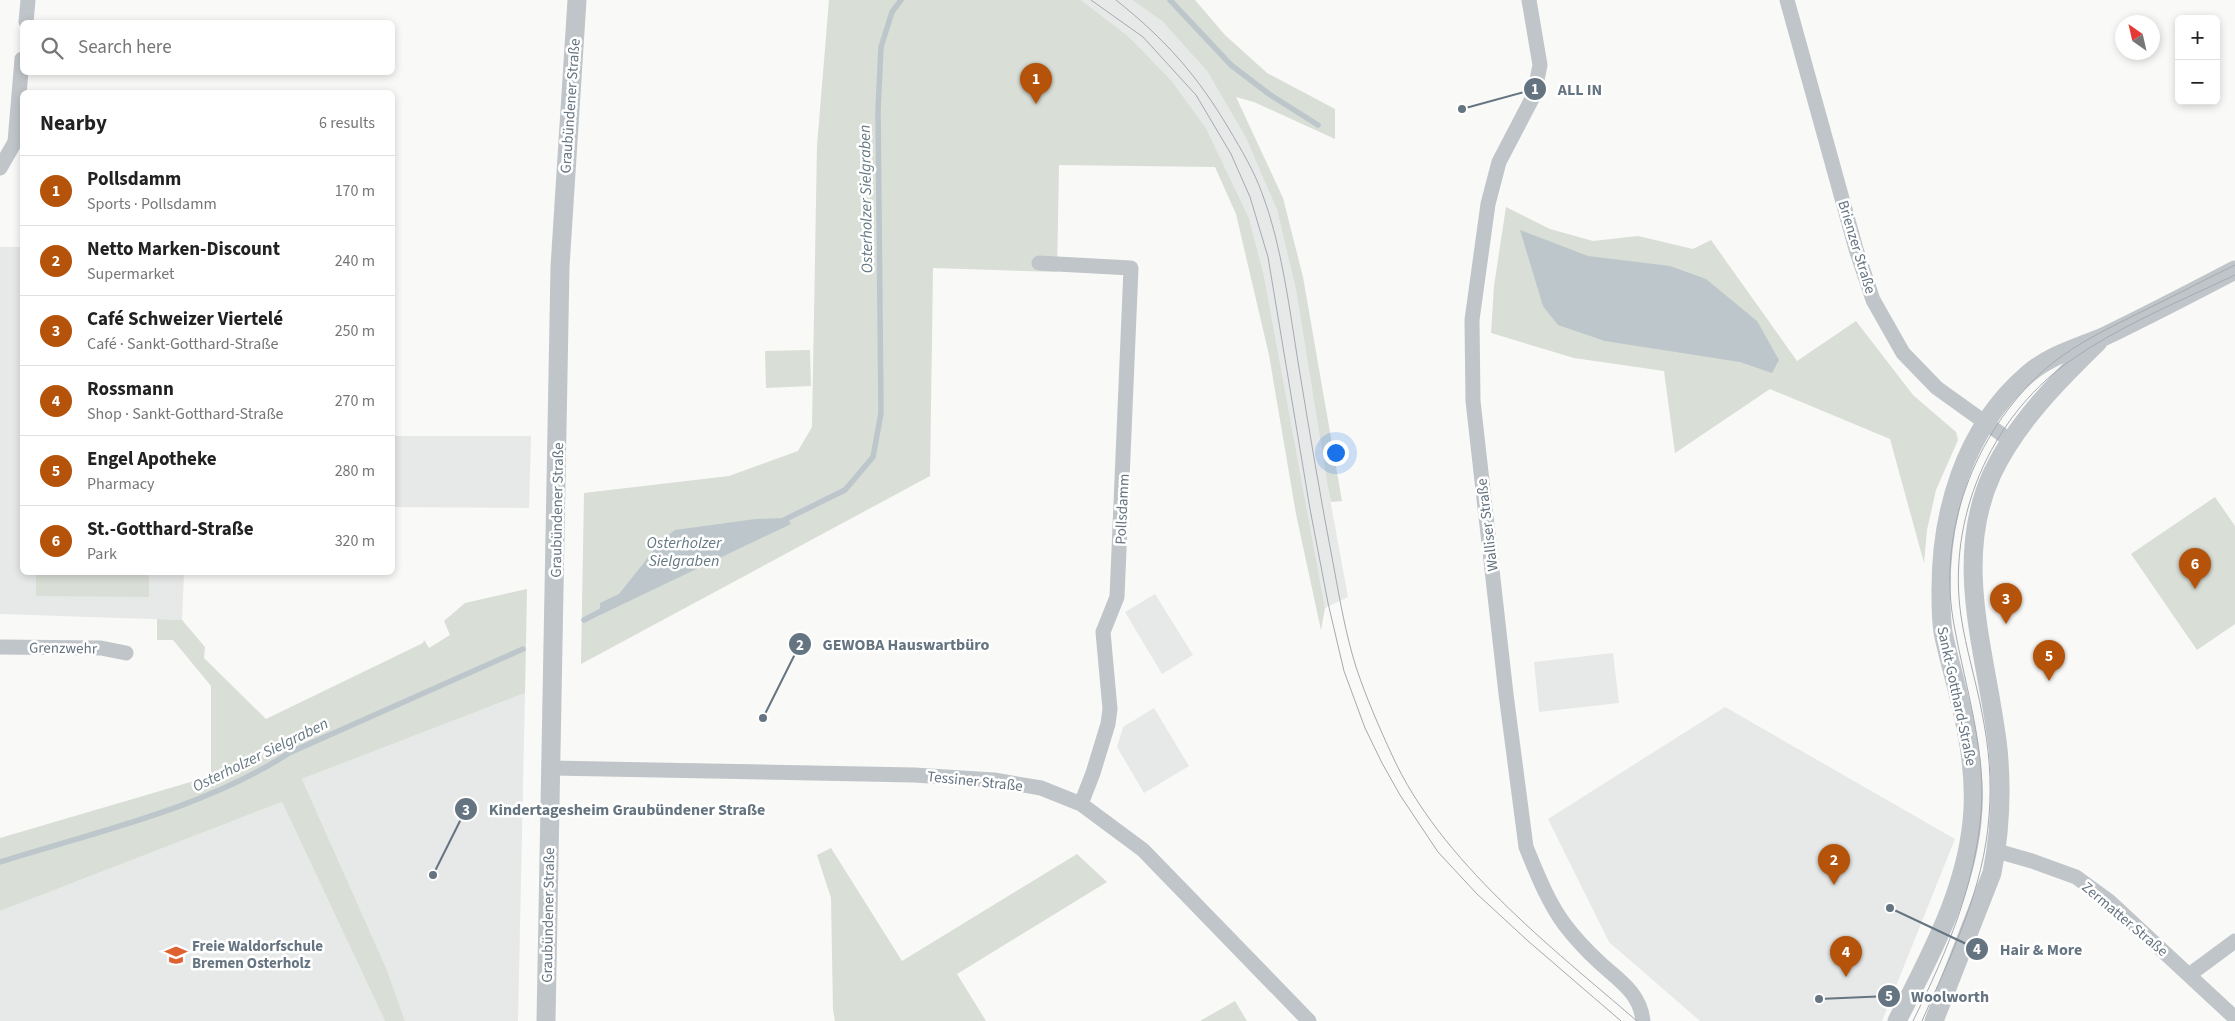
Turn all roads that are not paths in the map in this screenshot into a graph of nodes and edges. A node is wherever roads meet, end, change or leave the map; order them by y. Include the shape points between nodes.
1 (28, 0) edge
2 (577, 0) edge
3 (1528, 0) edge
4 (1787, 0) edge
5 (26, 20) edge
6 (21, 75) edge
7 (0, 168) edge
8 (1039, 263) dead end
9 (2235, 270) edge
10 (2102, 337) junction
11 (1986, 424) junction
12 (2011, 441) junction
13 (0, 647) edge
14 (126, 653) dead end
15 (551, 768) junction
16 (1081, 804) junction
17 (1996, 851) junction
18 (2235, 941) edge
19 (2189, 975) junction
20 (2235, 1018) edge
21 (1899, 1020) edge
22 (546, 1021) edge
23 (1309, 1021) edge
24 (1643, 1021) edge
25 (1934, 1021) edge

1 - 5 street
2 - 15 street, Graubündener Straße via 560,267
3 - 24 street, Walliser Straße via 1540,65 1534,94 1500,162 1488,204 1472,320 1473,401 1485,517 1526,847 1565,926 1597,961 1630,989 1642,1010
4 - 11 street, Brienzer Straße via 1873,300 1903,353 1937,388
6 - 7 street via 15,142
8 - 16 street, Pollsdamm via 1131,268 1117,597 1103,632 1110,709 1106,736
9 - 10 street, Sankt-Gotthard-Straße
10 - 11 street, Sankt-Gotthard-Straße via 2069,350 2028,374 1997,407
10 - 12 street, Sankt-Gotthard-Straße via 2059,381
11 - 12 street, Brienzer Straße
11 - 21 street, Sankt-Gotthard-Straße via 1964,460 1948,512 1940,569 1943,632 1970,746 1974,777 1973,812 1962,873 1949,916
12 - 17 street, Sankt-Gotthard-Straße via 1992,474 1981,506 1972,586 1998,749 2000,808
13 - 14 street, Grenzwehr via 102,648
15 - 16 street, Tessiner Straße via 955,777 1041,788
15 - 22 street, Graubündener Straße
16 - 23 street, Tessiner Straße via 1143,850
17 - 19 street, Zermatter Straße via 2076,877 2109,901
17 - 25 street, Sankt-Gotthard-Straße via 1992,873
18 - 19 street
19 - 20 street, Zermatter Straße

